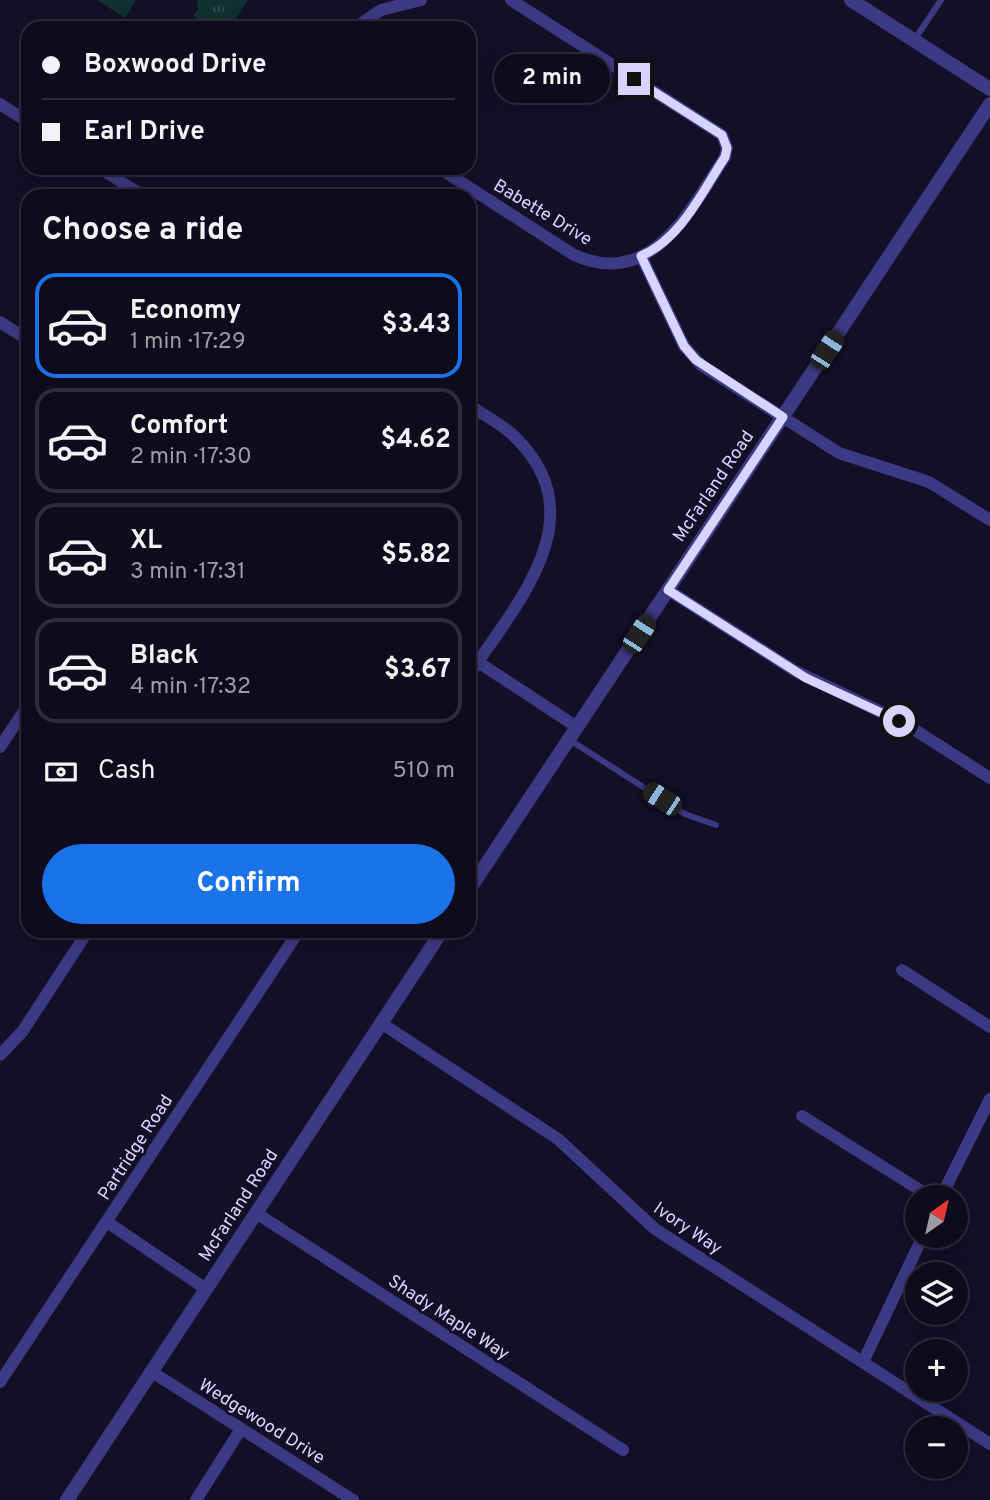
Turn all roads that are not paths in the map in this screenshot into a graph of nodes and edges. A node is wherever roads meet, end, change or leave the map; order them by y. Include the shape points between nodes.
1 (421, 0) edge
2 (511, 0) edge
3 (851, 0) edge
4 (941, 0) edge
5 (528, 4) edge
6 (365, 21) edge
7 (914, 40) junction
8 (990, 89) edge
9 (0, 104) edge
10 (990, 104) edge
11 (21, 118) edge
12 (111, 175) edge
13 (450, 175) edge
14 (133, 189) edge
15 (472, 189) edge
16 (476, 192) edge
17 (641, 256) junction
18 (0, 322) edge
19 (21, 336) edge
20 (476, 409) edge
21 (783, 417) junction
22 (990, 520) edge
23 (668, 590) junction
24 (478, 662) junction
25 (476, 665) edge
26 (21, 716) edge
27 (573, 733) junction
28 (0, 747) edge
29 (990, 778) edge
30 (716, 825) dead end
31 (476, 879) edge
32 (84, 938) edge
33 (294, 938) edge
34 (437, 938) edge
35 (902, 970) dead end
36 (381, 1023) junction
37 (990, 1027) edge
38 (0, 1055) edge
39 (990, 1099) edge
40 (802, 1116) dead end
41 (912, 1185) edge
42 (948, 1185) edge
43 (256, 1213) junction
44 (107, 1223) junction
45 (917, 1248) edge
46 (206, 1289) junction
47 (863, 1362) junction
48 (152, 1372) junction
49 (0, 1382) edge
50 (241, 1429) junction
51 (990, 1444) edge
52 (623, 1450) dead end
53 (68, 1500) edge
54 (196, 1500) edge
55 (353, 1500) edge

1 - 6 street via 381,10
2 - 5 street
3 - 7 street
4 - 7 lane
5 - 17 street via 722,135 726,143 725,157 680,224
7 - 8 street
9 - 11 street
10 - 21 street, McFarland Road
12 - 14 street
13 - 15 street, Babette Drive
16 - 17 street, Babette Drive via 580,258 621,263
17 - 21 street via 684,346 696,360
18 - 19 street
20 - 24 street via 527,450 542,474 551,526 541,564
21 - 22 street via 839,453 929,482
21 - 23 street, McFarland Road
23 - 27 street, McFarland Road
23 - 29 street via 795,671 904,723
24 - 25 street
24 - 27 street
26 - 28 street
27 - 30 lane via 685,814
27 - 31 street, McFarland Road
32 - 38 street via 22,1032
33 - 44 street, Partridge Road
34 - 36 street, McFarland Road
35 - 37 street
36 - 43 street, McFarland Road
36 - 47 street, Ivory Way via 558,1139 655,1229
39 - 42 street
40 - 41 street
43 - 46 street, McFarland Road
43 - 52 street, Shady Maple Way
44 - 46 street
44 - 49 street, Partridge Road
45 - 47 street
46 - 48 street, McFarland Road
47 - 51 street, Ivory Way
48 - 50 street, Wedgewood Drive
48 - 53 street, McFarland Road
50 - 54 street
50 - 55 street, Wedgewood Drive

